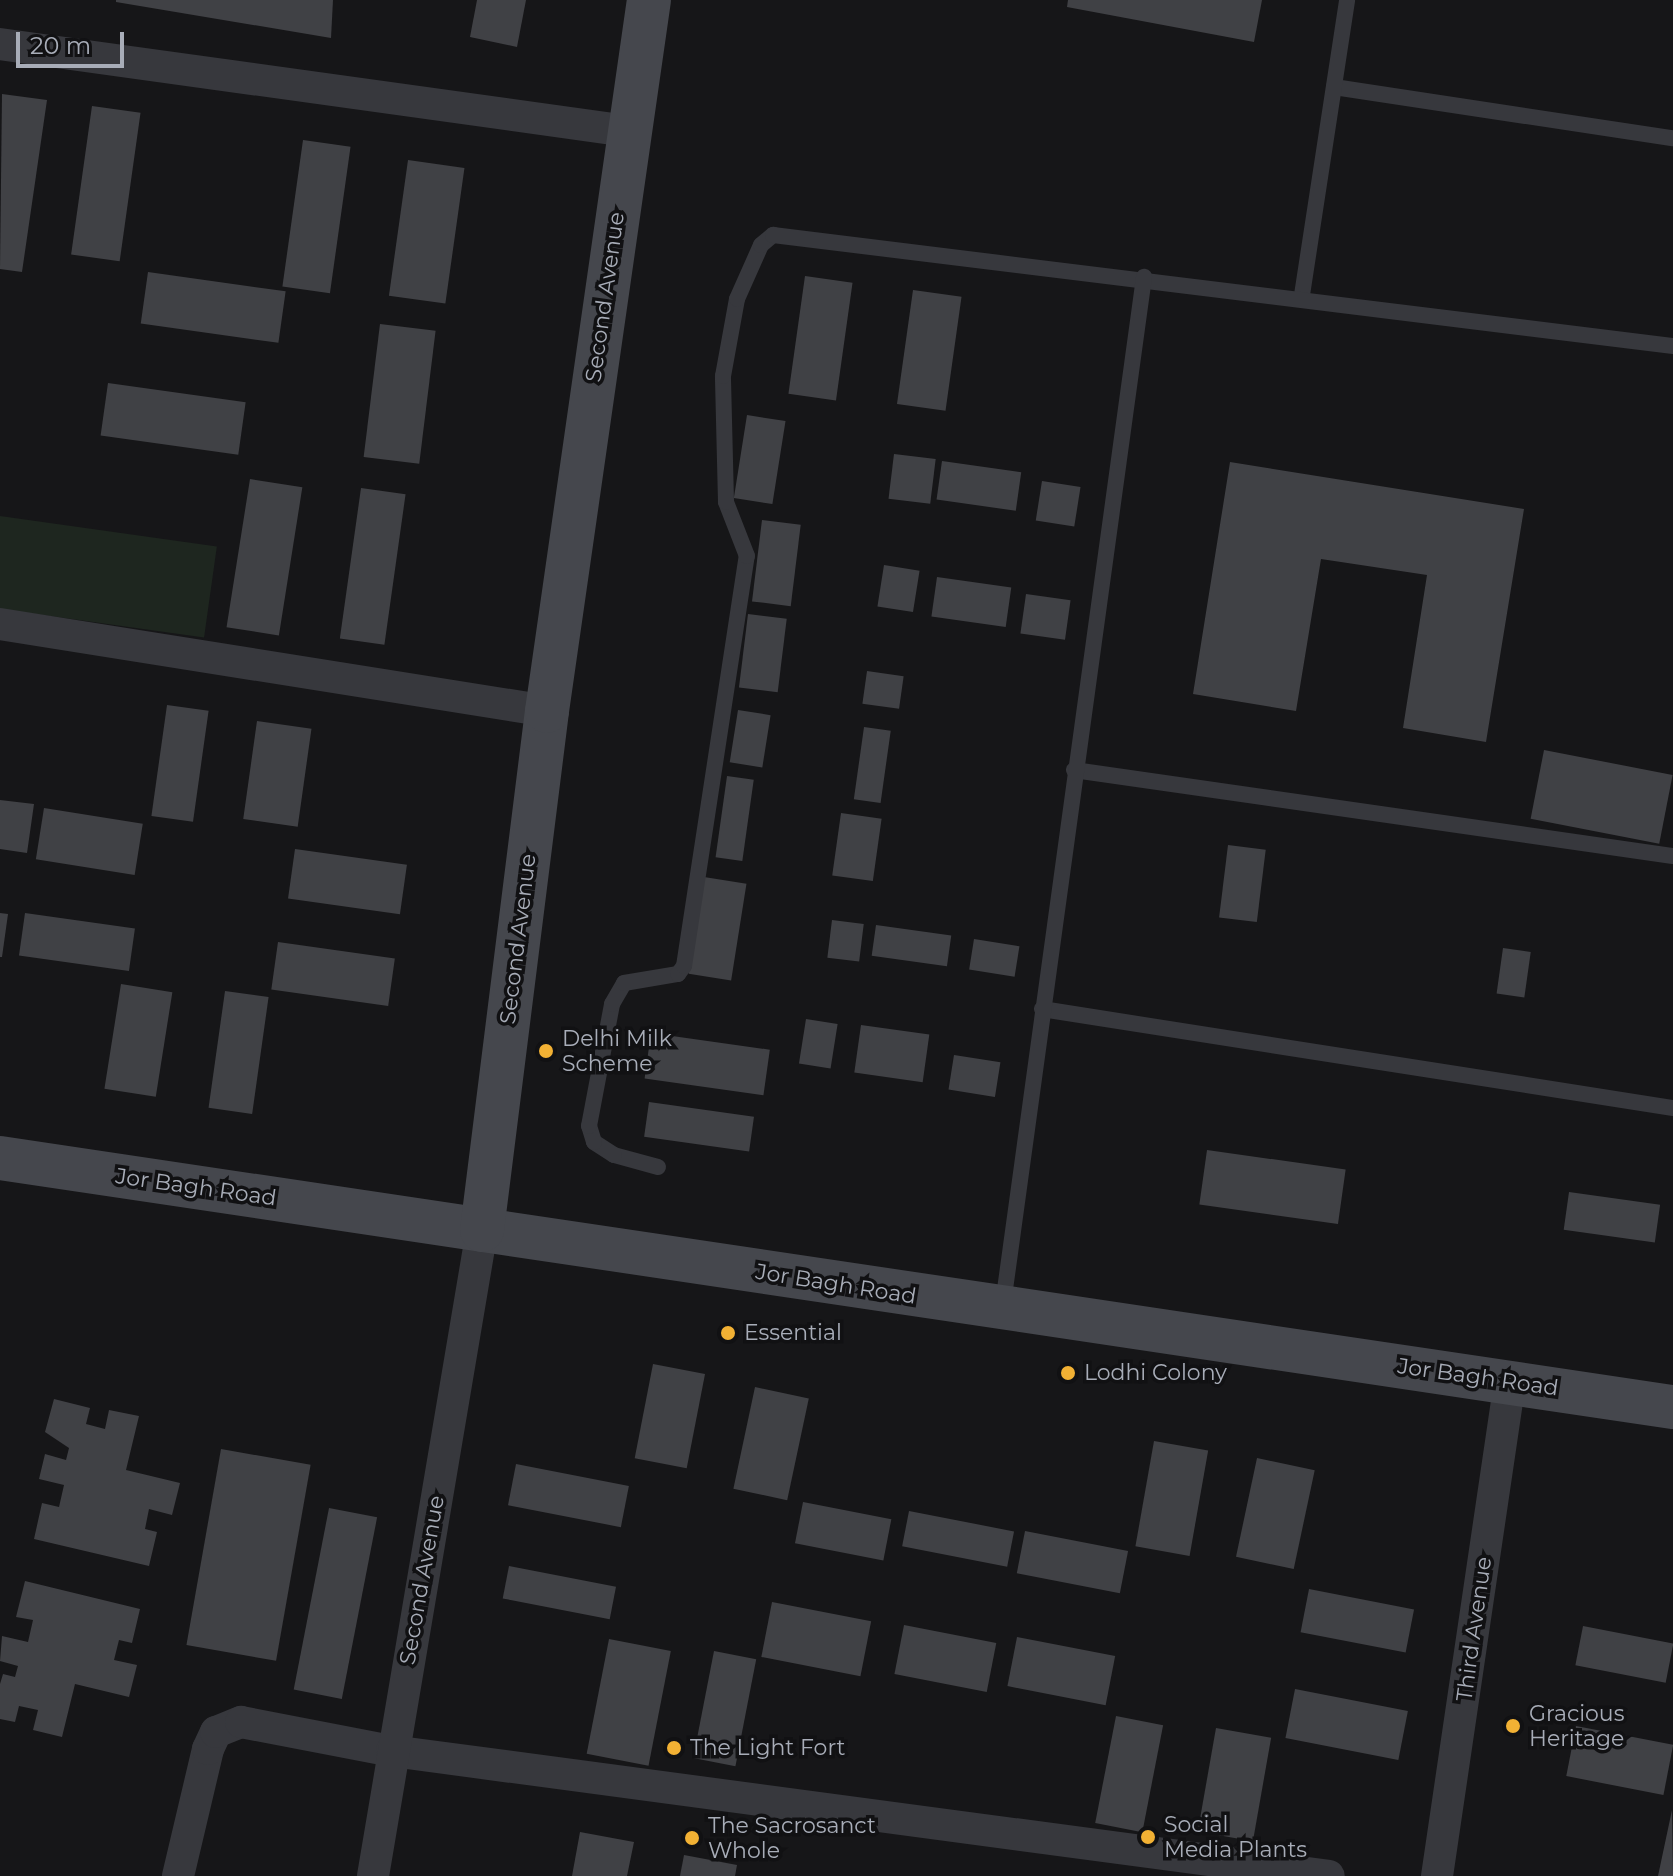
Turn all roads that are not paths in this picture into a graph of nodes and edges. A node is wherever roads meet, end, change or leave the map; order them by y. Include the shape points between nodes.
1 (649, 0) edge
2 (1347, 0) edge
3 (0, 44) edge
4 (1334, 87) junction
5 (628, 131) junction
6 (1673, 138) edge
7 (1144, 277) junction
8 (1302, 295) junction
9 (1673, 346) edge
10 (0, 624) edge
11 (547, 711) junction
12 (1074, 770) junction
13 (1673, 856) edge
14 (1042, 1009) junction
15 (1673, 1108) edge
16 (0, 1158) edge
17 (658, 1167) dead end
18 (482, 1230) junction
19 (1003, 1309) junction
20 (1510, 1381) junction
21 (1673, 1407) edge
22 (392, 1751) junction
23 (178, 1876) edge
24 (373, 1876) edge
25 (1329, 1876) edge
26 (1437, 1876) edge

1 - 5 street, Second Avenue
2 - 4 lane
3 - 5 street
4 - 6 lane
4 - 8 lane
5 - 11 street, Second Avenue
7 - 8 lane
7 - 12 lane
7 - 17 lane via 773,235 761,245 737,299 723,376 726,502 747,556 684,966 678,974 624,983 612,1004 589,1126 594,1142 614,1155
8 - 9 lane
10 - 11 street
11 - 18 street, Second Avenue
12 - 13 lane
12 - 14 lane
14 - 15 lane
14 - 19 lane
16 - 18 street, Jor Bagh Road
18 - 19 street, Jor Bagh Road
18 - 22 street, Second Avenue
19 - 20 street, Jor Bagh Road
20 - 21 street, Jor Bagh Road
20 - 26 street, Third Avenue
22 - 23 street via 229,1723 208,1749
22 - 24 street, Second Avenue
22 - 25 street

